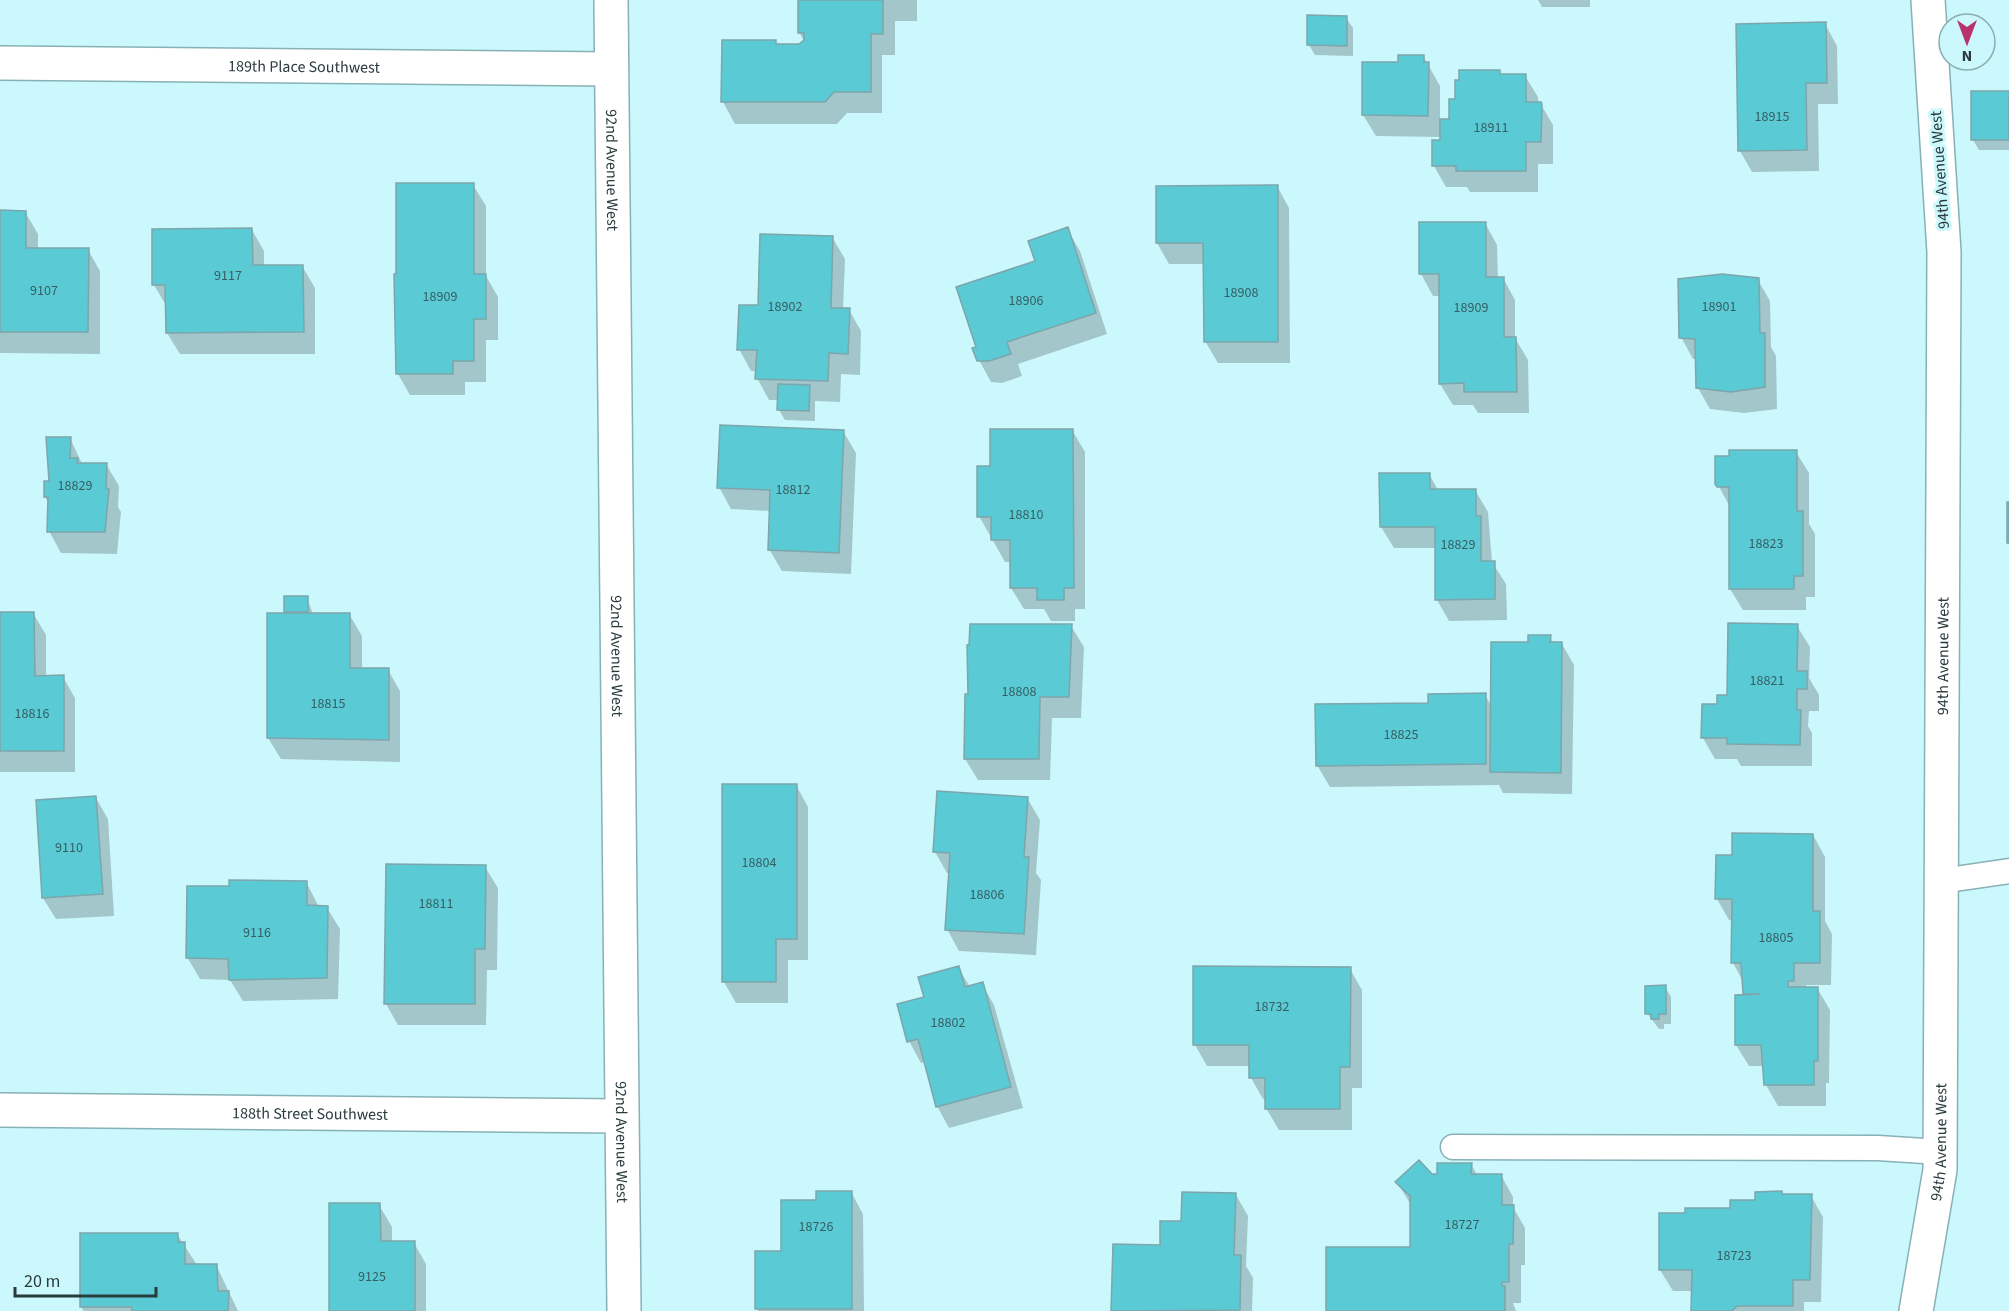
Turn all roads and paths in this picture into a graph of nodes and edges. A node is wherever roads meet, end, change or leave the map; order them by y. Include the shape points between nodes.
1 (611, 0) edge
2 (1928, 0) edge
3 (0, 63) edge
4 (610, 69) junction
5 (2009, 871) edge
6 (1941, 881) junction
7 (0, 1110) edge
8 (621, 1116) junction
9 (1453, 1147) dead end
10 (1940, 1152) junction
11 (624, 1311) edge
12 (1916, 1311) edge

1 - 4 street, 92nd Avenue West
2 - 6 street, 94th Avenue West via 1944,252
3 - 4 street, 189th Place Southwest
4 - 8 street, 92nd Avenue West
5 - 6 lane
6 - 10 street, 94th Avenue West
7 - 8 street, 188th Street Southwest
8 - 11 street, 92nd Avenue West
9 - 10 lane via 1878,1148
10 - 12 street, 94th Avenue West

